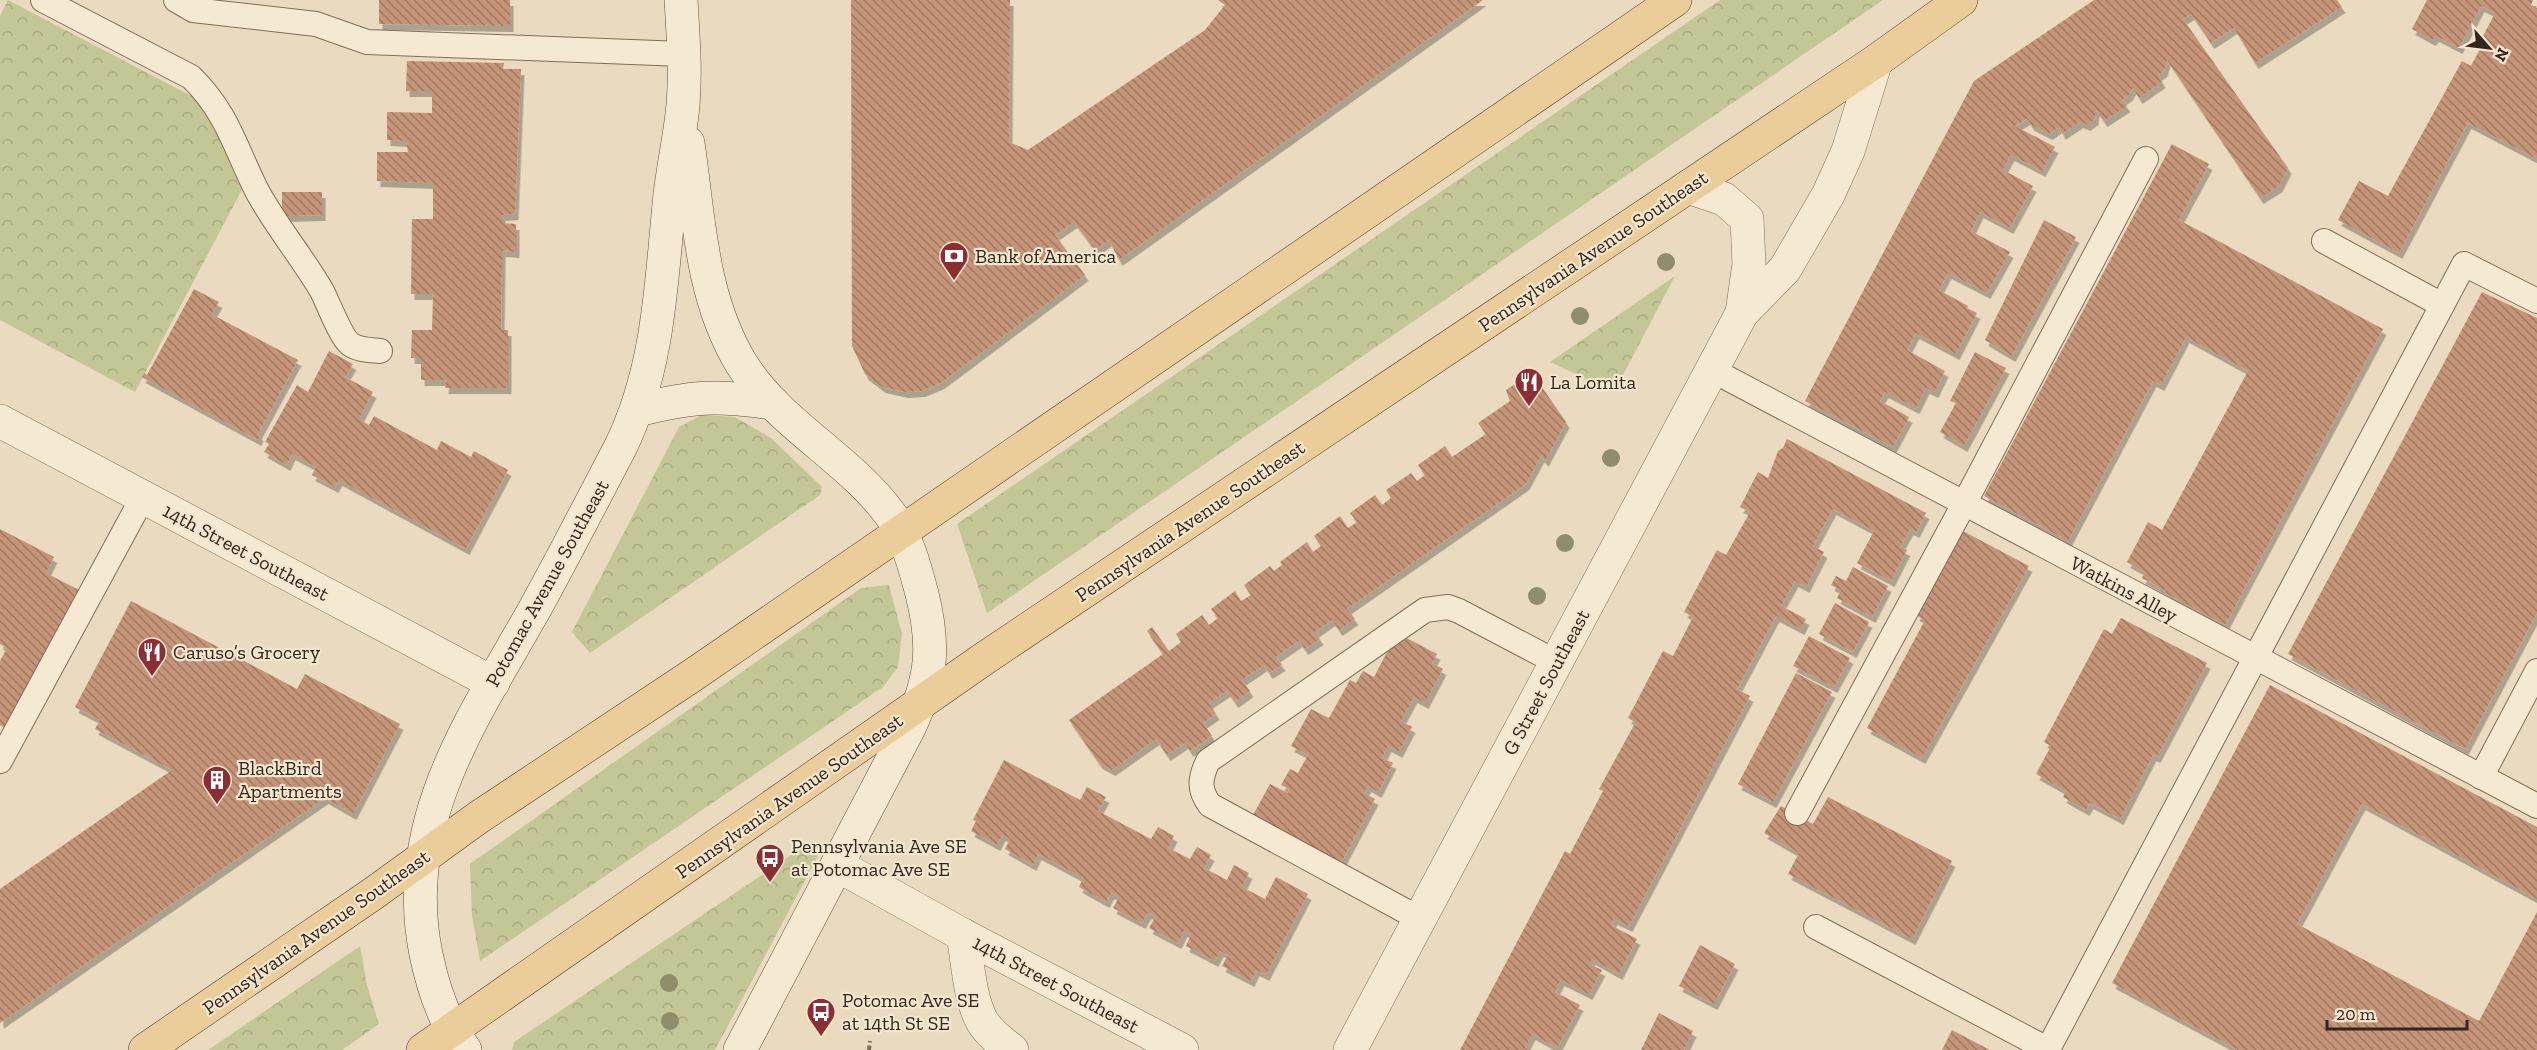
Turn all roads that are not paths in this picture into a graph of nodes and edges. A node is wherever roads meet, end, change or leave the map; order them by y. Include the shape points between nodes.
1 (43, 0) edge
2 (176, 0) edge
3 (681, 0) edge
4 (1675, 0) edge
5 (1961, 0) edge
6 (683, 54) junction
7 (1876, 62) junction
8 (683, 103) junction
9 (2146, 159) dead end
10 (1688, 187) junction
11 (2324, 241) dead end
12 (2537, 301) edge
13 (2442, 305) junction
14 (1742, 313) junction
15 (380, 351) dead end
16 (1713, 370) junction
17 (772, 403) junction
18 (638, 410) junction
19 (0, 421) edge
20 (143, 497) junction
21 (1964, 504) junction
22 (900, 530) junction
23 (2254, 659) junction
24 (1556, 662) junction
25 (2537, 671) edge
26 (493, 683) junction
27 (920, 705) junction
28 (0, 761) edge
29 (2481, 777) junction
30 (2537, 806) edge
31 (1797, 813) dead end
32 (422, 858) junction
33 (837, 865) junction
34 (1420, 919) junction
35 (1816, 927) dead end
36 (963, 935) junction
37 (459, 1040) edge
38 (145, 1050) edge
39 (423, 1050) edge
40 (740, 1050) edge
41 (1012, 1050) edge
42 (1182, 1050) edge
43 (1350, 1050) edge
44 (2048, 1050) edge

1 - 15 lane via 191,77 208,94 224,117 258,191 315,279 348,343
2 - 6 lane via 193,10 316,24 367,42
3 - 6 street, Potomac Avenue Southeast
4 - 22 main road, Pennsylvania Avenue Southeast
5 - 7 main road, Pennsylvania Avenue Southeast
6 - 8 street, Potomac Avenue Southeast
7 - 10 main road, Pennsylvania Avenue Southeast
7 - 14 street, G Street Southeast via 1848,151 1828,195 1785,269
8 - 17 street, Potomac Avenue Southeast via 711,295 741,363
8 - 18 street, Potomac Avenue Southeast via 658,322
9 - 21 lane
10 - 14 street, G Street Southeast via 1725,200 1747,219 1749,264
10 - 27 main road, Pennsylvania Avenue Southeast
11 - 13 lane
12 - 13 lane via 2464,264
13 - 23 lane
14 - 16 street, G Street Southeast
16 - 21 lane, Watkins Alley
16 - 24 street, G Street Southeast
17 - 18 street via 698,397
17 - 22 street, Potomac Avenue Southeast via 869,489
18 - 26 street, Potomac Avenue Southeast
19 - 20 street, 14th Street Southeast
20 - 26 street, 14th Street Southeast
20 - 28 lane
21 - 23 lane, Watkins Alley
21 - 31 lane
22 - 27 street, Potomac Avenue Southeast via 930,629 929,672
22 - 32 main road, Pennsylvania Avenue Southeast
23 - 29 lane, Watkins Alley
23 - 44 lane
24 - 34 street, G Street Southeast
24 - 34 lane via 1459,611 1448,607 1425,610 1208,761 1201,791 1210,805
25 - 29 lane
26 - 32 street, Potomac Avenue Southeast via 451,760
27 - 33 street, Potomac Avenue Southeast
27 - 37 main road, Pennsylvania Avenue Southeast
29 - 30 lane, Watkins Alley
32 - 37 street, Potomac Avenue Southeast via 422,937 433,986
32 - 38 main road, Pennsylvania Avenue Southeast
33 - 36 street, 14th Street Southeast
33 - 40 street, Potomac Avenue Southeast
34 - 43 street, G Street Southeast
35 - 44 lane
36 - 41 street, 14th Street Southeast via 982,1021
36 - 42 street, 14th Street Southeast
37 - 39 main road, Pennsylvania Avenue Southeast

